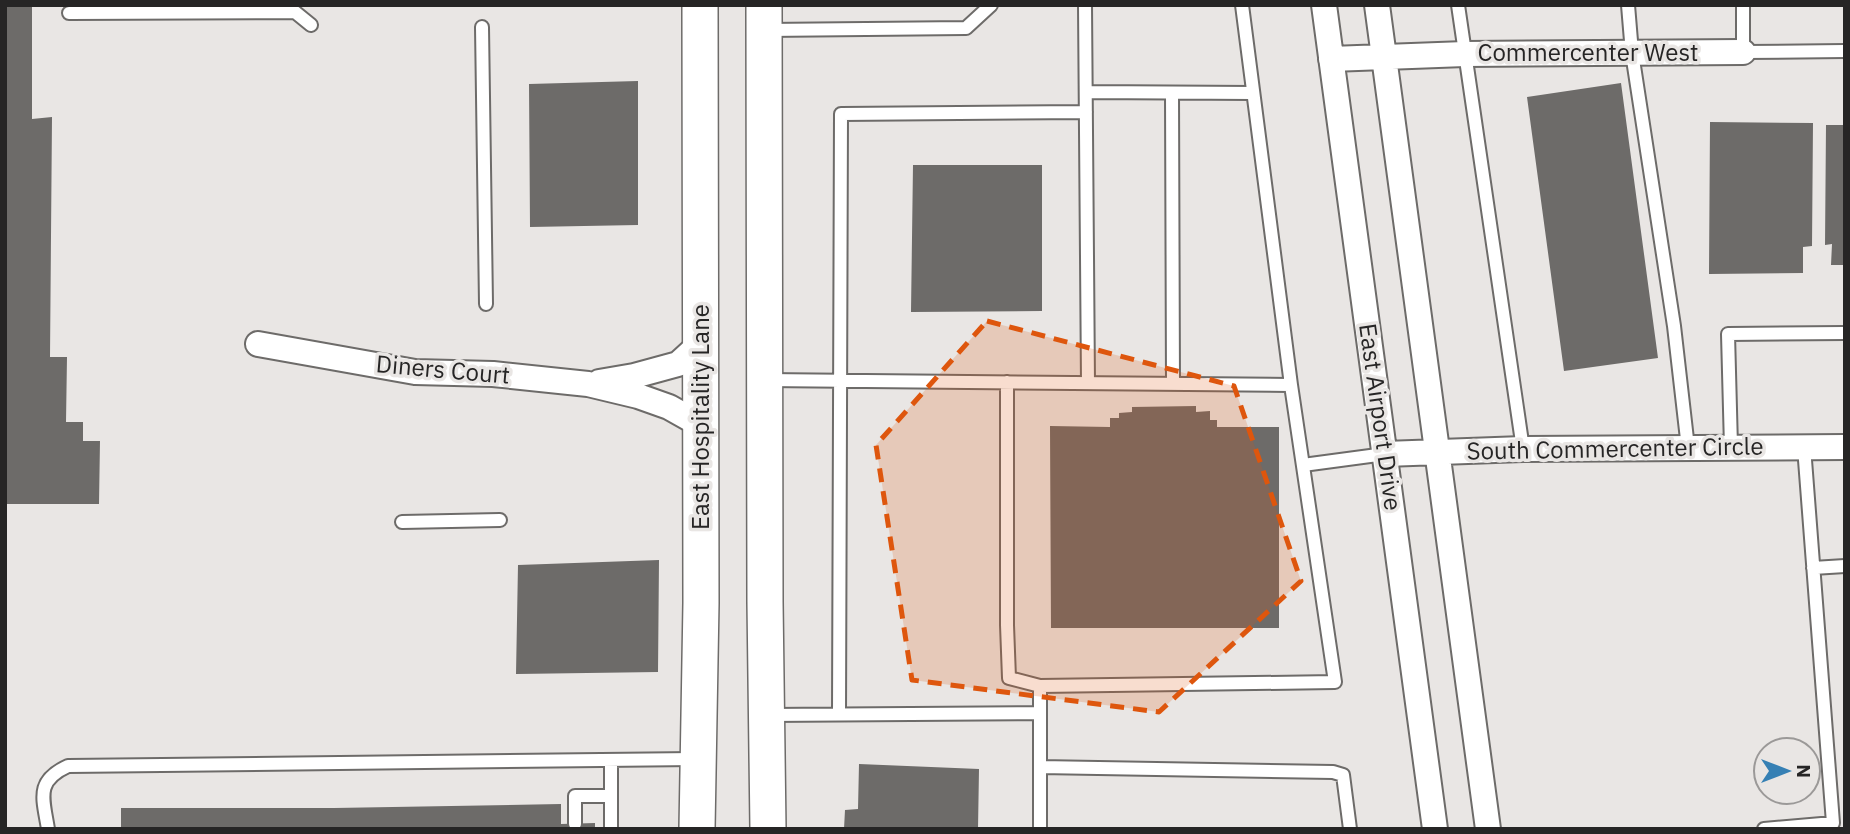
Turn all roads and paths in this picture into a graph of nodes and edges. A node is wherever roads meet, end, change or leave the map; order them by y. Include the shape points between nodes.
1 (700, 5) edge
2 (991, 5) edge
3 (1085, 5) edge
4 (1242, 5) edge
5 (1324, 5) edge
6 (1377, 5) edge
7 (1458, 5) edge
8 (1628, 5) edge
9 (1743, 5) edge
10 (69, 13) dead end
11 (764, 18) edge
12 (311, 25) dead end
13 (482, 27) dead end
14 (1845, 51) edge
15 (1743, 52) junction
16 (1632, 53) junction
17 (1465, 54) junction
18 (1384, 58) junction
19 (1331, 59) junction
20 (1086, 92) junction
21 (1172, 93) junction
22 (1253, 93) junction
23 (1086, 112) junction
24 (486, 304) dead end
25 (1845, 333) edge
26 (701, 343) junction
27 (258, 344) dead end
28 (765, 380) junction
29 (841, 381) junction
30 (1007, 382) junction
31 (1088, 383) junction
32 (588, 384) junction
33 (1173, 384) junction
34 (1291, 385) junction
35 (701, 425) junction
36 (1731, 447) junction
37 (1804, 447) junction
38 (1845, 447) edge
39 (1688, 448) junction
40 (1523, 449) junction
41 (1438, 452) junction
42 (1384, 454) junction
43 (1303, 465) junction
44 (500, 520) dead end
45 (402, 522) dead end
46 (1845, 565) edge
47 (1813, 568) junction
48 (1040, 686) junction
49 (1040, 713) junction
50 (839, 714) junction
51 (767, 715) junction
52 (699, 759) junction
53 (611, 760) junction
54 (1040, 767) junction
55 (611, 796) junction
56 (1839, 823) edge
57 (575, 824) dead end
58 (48, 829) edge
59 (611, 829) edge
60 (697, 829) edge
61 (768, 829) edge
62 (1040, 829) edge
63 (1350, 829) edge
64 (1435, 829) edge
65 (1488, 829) edge
66 (1764, 829) edge

1 - 26 main road, East Hospitality Lane
2 - 11 lane via 965,28
3 - 20 lane
4 - 22 lane
5 - 19 street, East Airport Drive
6 - 18 street
7 - 17 lane
8 - 16 lane
9 - 15 lane
10 - 12 lane via 295,12
11 - 28 main road
13 - 24 lane
14 - 15 lane, Commercenter West
15 - 16 street, Commercenter West
16 - 17 street, Commercenter West
16 - 39 lane
17 - 18 street, Commercenter West
17 - 40 lane
18 - 19 street, Commercenter West
18 - 41 street
19 - 42 street, East Airport Drive
20 - 21 lane
20 - 23 lane
21 - 22 lane
21 - 33 lane
22 - 34 lane
23 - 29 lane via 841,114
23 - 31 lane
25 - 36 lane via 1728,334
26 - 32 street, Diners Court via 677,364
26 - 35 main road, East Hospitality Lane
27 - 32 street, Diners Court via 415,372
28 - 29 lane
28 - 51 main road
29 - 30 lane
29 - 50 lane
30 - 31 lane
30 - 48 lane via 1009,678
31 - 33 lane
32 - 35 street, Diners Court via 669,407
33 - 34 lane
34 - 43 lane
35 - 52 main road, East Hospitality Lane
36 - 37 street, South Commercenter Circle
36 - 39 street, South Commercenter Circle
37 - 38 street, South Commercenter Circle
37 - 47 lane
39 - 40 street, South Commercenter Circle
40 - 41 street, South Commercenter Circle
41 - 42 street, South Commercenter Circle
41 - 65 street
42 - 43 lane
42 - 64 street, East Airport Drive
43 - 48 lane via 1335,682
44 - 45 lane
46 - 47 lane
47 - 56 lane
48 - 49 lane
49 - 50 lane
49 - 54 lane
50 - 51 lane
51 - 61 main road
52 - 53 lane
52 - 60 main road, East Hospitality Lane
53 - 55 lane
53 - 58 lane via 68,766 52,774 42,792
54 - 62 lane
54 - 63 lane via 1333,772 1343,775
55 - 57 lane via 575,796
55 - 59 lane
56 - 66 lane

